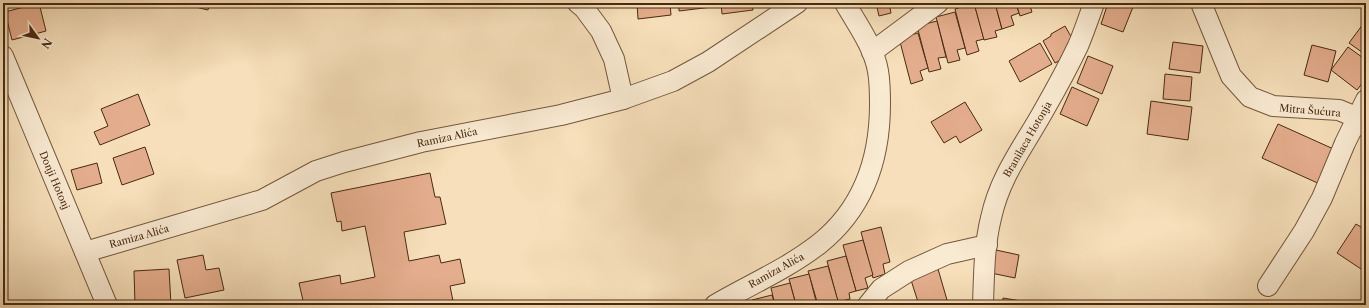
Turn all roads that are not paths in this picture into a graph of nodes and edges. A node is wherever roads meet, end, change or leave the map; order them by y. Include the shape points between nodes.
1 (578, 3) edge
2 (797, 3) edge
3 (845, 3) edge
4 (938, 3) edge
5 (1094, 3) edge
6 (1201, 3) edge
7 (872, 52) junction
8 (4, 60) edge
9 (623, 99) junction
10 (1363, 115) edge
11 (987, 245) junction
12 (85, 252) junction
13 (1268, 286) dead end
14 (107, 305) edge
15 (714, 305) edge
16 (868, 305) edge
17 (983, 305) edge

1 - 9 street via 601,31 614,59
2 - 9 street, Ramiza Alića via 708,62 673,81
3 - 7 street, Ramiza Alića
4 - 7 street
5 - 11 street, Branilaca Hotonja via 1078,45 1053,95 1005,176 991,217
6 - 10 street, Mitra Šućura via 1231,76 1250,97 1273,106 1339,110
7 - 15 street, Ramiza Alića via 878,71 880,118 876,150 869,176 857,201 840,226 795,262
8 - 12 street, Donji Hotonj
9 - 12 street, Ramiza Alića via 561,115 421,142 344,162 316,172 262,200
10 - 13 street, Mitra Šućura via 1345,143 1322,198 1304,231
11 - 16 street via 947,254 909,271 881,289
11 - 17 street, Branilaca Hotonja
12 - 14 street, Donji Hotonj

